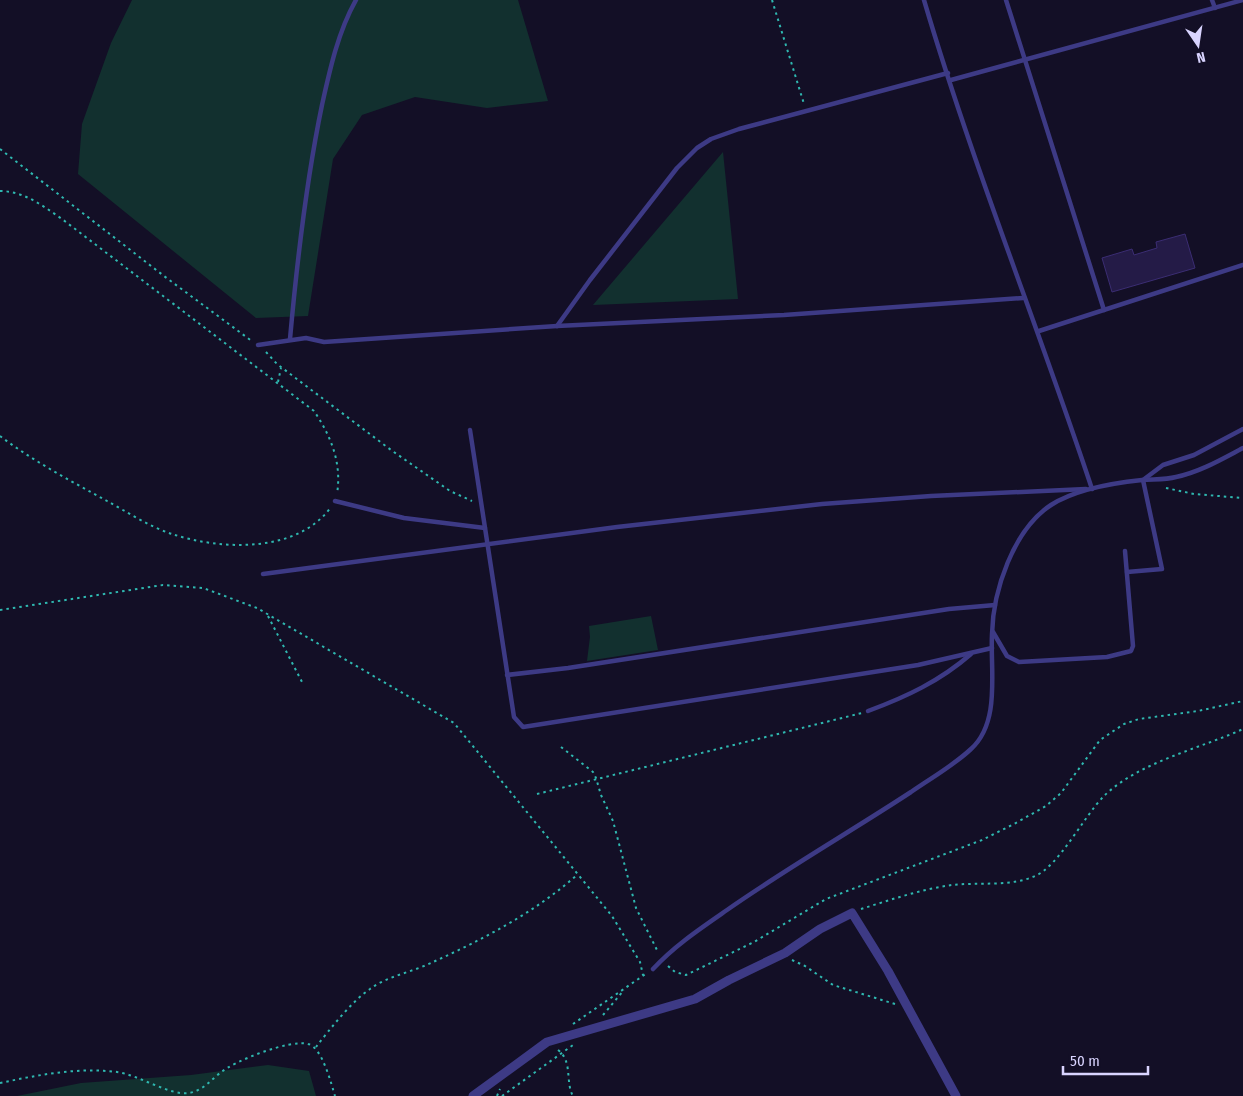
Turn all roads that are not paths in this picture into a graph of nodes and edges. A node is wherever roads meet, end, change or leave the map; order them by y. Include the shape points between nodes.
1 (356, 0) edge
2 (924, 0) edge
3 (1006, 0) edge
4 (1212, 0) edge
5 (1243, 0) edge
6 (1215, 8) junction
7 (1026, 60) junction
8 (948, 73) junction
9 (951, 80) junction
10 (1243, 265) edge
11 (1024, 298) junction
12 (1104, 310) junction
13 (557, 326) junction
14 (1038, 330) junction
15 (290, 340) junction
16 (258, 345) road end
17 (1243, 429) edge
18 (470, 430) dead end
19 (1243, 448) edge
20 (1142, 480) junction
21 (1092, 489) junction
22 (335, 501) road end
23 (485, 528) junction
24 (487, 545) junction
25 (1125, 551) dead end
26 (1127, 572) junction
27 (263, 574) dead end
28 (995, 605) junction
29 (992, 630) junction
30 (992, 648) junction
31 (973, 653) junction
32 (507, 675) junction
33 (868, 711) road end
34 (653, 969) road end
35 (473, 1096) edge
36 (956, 1096) edge

1 - 15 lane via 339,38 317,129 298,255
2 - 8 lane
3 - 7 lane
4 - 6 lane
5 - 6 lane
6 - 7 lane
7 - 9 lane
7 - 12 lane
8 - 9 lane
8 - 13 lane via 722,134 697,148 678,168
9 - 11 lane
10 - 12 lane
11 - 13 lane via 784,315
11 - 14 lane
12 - 14 lane
13 - 15 lane via 324,342 316,338
14 - 21 lane
15 - 16 lane
17 - 20 lane via 1194,455 1163,465
18 - 23 lane
19 - 20 lane via 1180,476
20 - 21 lane
20 - 26 lane via 1162,569
21 - 24 lane via 822,504
21 - 28 lane via 1062,499 1033,523 1009,556
22 - 23 lane via 404,518
23 - 24 lane
24 - 27 lane
24 - 32 lane
25 - 26 lane
26 - 29 lane via 1133,646 1127,654 1019,662 1007,656
28 - 29 lane
28 - 32 lane
29 - 30 lane
30 - 31 lane
30 - 34 lane via 988,718 972,749 750,894 662,958
31 - 32 lane via 918,665 533,727 523,727 514,717
31 - 33 lane via 913,694
35 - 36 street via 548,1042 695,999 785,953 820,929 852,913

